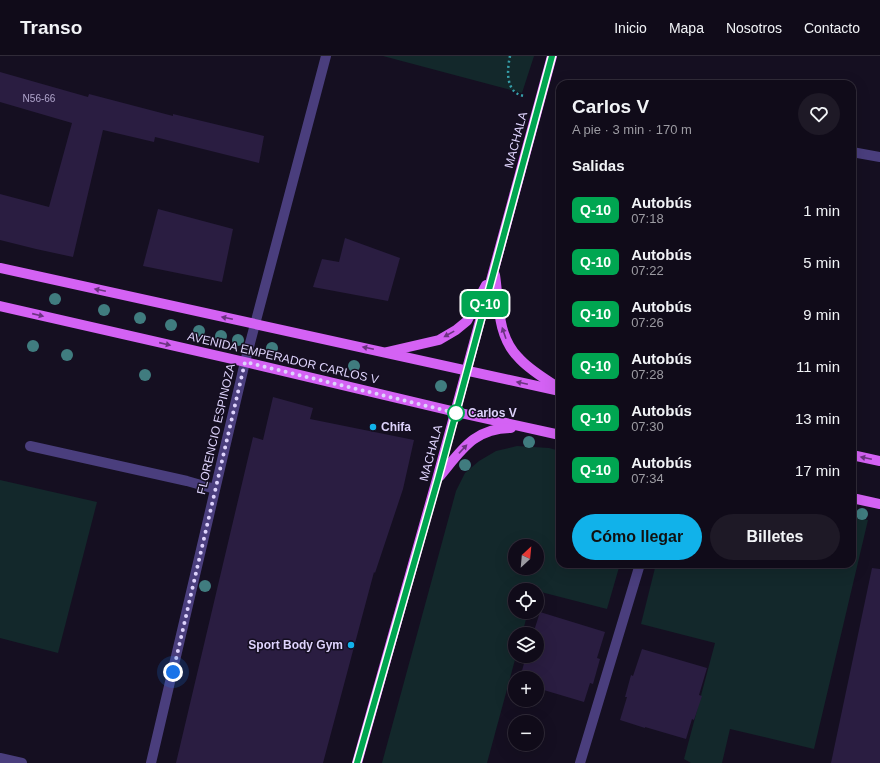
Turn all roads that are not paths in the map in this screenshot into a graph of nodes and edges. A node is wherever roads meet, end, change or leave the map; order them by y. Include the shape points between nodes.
1 (326, 56) edge
2 (552, 56) edge
3 (856, 153) edge
4 (880, 157) edge
5 (0, 268) edge
6 (495, 269) junction
7 (0, 306) edge
8 (255, 324) junction
9 (384, 352) junction
10 (245, 362) junction
11 (467, 370) junction
12 (556, 387) edge
13 (556, 389) edge
14 (456, 412) junction
15 (532, 429) junction
16 (556, 434) edge
17 (30, 446) dead end
18 (856, 456) edge
19 (880, 461) edge
20 (438, 479) junction
21 (215, 489) junction
22 (856, 499) edge
23 (880, 504) edge
24 (639, 568) edge
25 (0, 758) edge
26 (22, 763) edge
27 (151, 763) edge
28 (357, 763) edge
29 (580, 763) edge

1 - 8 street, FLORENCIO ESPINOZA
2 - 6 main road, MACHALA
3 - 4 street
8 -> 5 main road
6 -> 9 main road via 462,326 439,340
6 - 11 main road, MACHALA
12 -> 6 main road via 527,366 510,347 501,323
7 -> 10 main road, AVENIDA EMPERADOR CARLOS V
9 -> 8 main road
8 - 10 street, FLORENCIO ESPINOZA
9 - 11 main road
10 - 14 main road, AVENIDA EMPERADOR CARLOS V
10 - 21 street, FLORENCIO ESPINOZA
13 -> 11 main road
11 - 14 main road, MACHALA
14 - 15 main road, AVENIDA EMPERADOR CARLOS V
14 - 20 main road, MACHALA
15 - 16 main road, AVENIDA EMPERADOR CARLOS V
20 -> 15 main road via 464,447 477,437 500,428
17 - 21 street
19 -> 18 main road
20 - 28 main road, MACHALA
21 - 27 street, FLORENCIO ESPINOZA
22 - 23 main road
24 - 29 street
25 - 26 street

